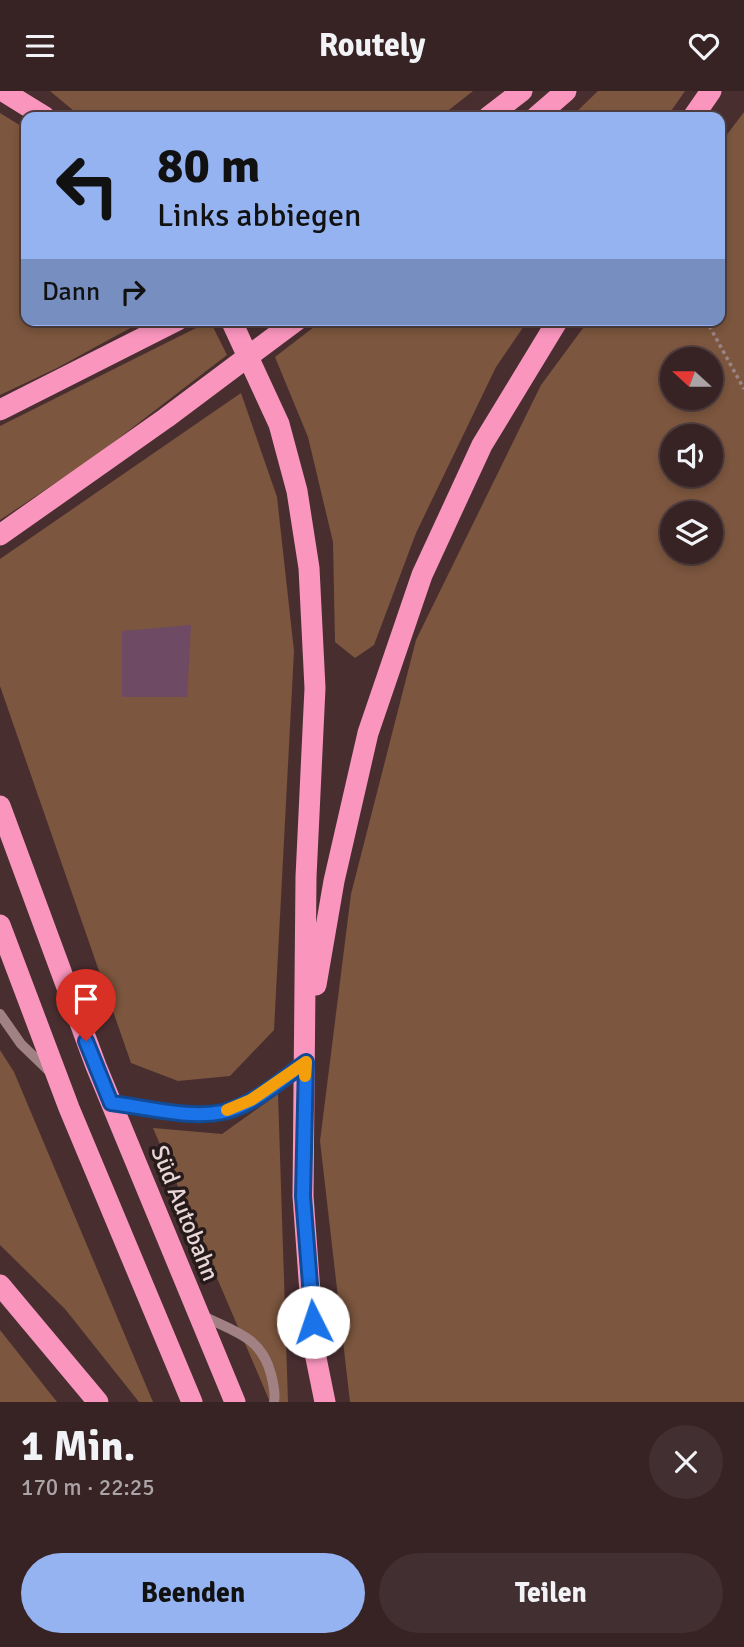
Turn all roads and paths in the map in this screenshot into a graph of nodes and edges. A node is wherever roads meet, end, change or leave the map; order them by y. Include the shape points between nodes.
1 (4, 91) edge
2 (522, 91) edge
3 (566, 91) edge
4 (711, 91) edge
5 (37, 112) edge
6 (495, 112) edge
7 (542, 112) edge
8 (696, 112) edge
9 (166, 326) edge
10 (234, 326) edge
11 (288, 326) edge
12 (554, 326) edge
13 (709, 326) edge
14 (744, 389) edge
15 (0, 410) edge
16 (0, 535) edge
17 (0, 806) edge
18 (0, 925) edge
19 (0, 1014) edge
20 (306, 1054) junction
21 (58, 1080) junction
22 (111, 1103) junction
23 (0, 1285) edge
24 (198, 1313) junction
25 (98, 1402) edge
26 (192, 1402) edge
27 (235, 1402) edge
28 (274, 1402) edge
29 (325, 1402) edge

1 - 5 highway
2 - 6 highway
3 - 7 highway
4 - 8 highway
9 - 15 highway
10 - 20 highway via 279,424 297,491 309,568 315,688 306,877
11 - 16 highway
12 - 20 highway via 482,445 422,575 368,733 334,881
13 - 14 path
17 - 22 highway, Süd Autobahn
18 - 21 highway
19 - 21 lane via 21,1044
20 - 22 lane via 251,1100 224,1112 194,1114
20 - 29 highway via 303,1196 314,1347
21 - 26 highway
22 - 24 highway, Süd Autobahn
23 - 25 highway
24 - 27 highway, Süd Autobahn
24 - 28 lane via 253,1342 266,1354

